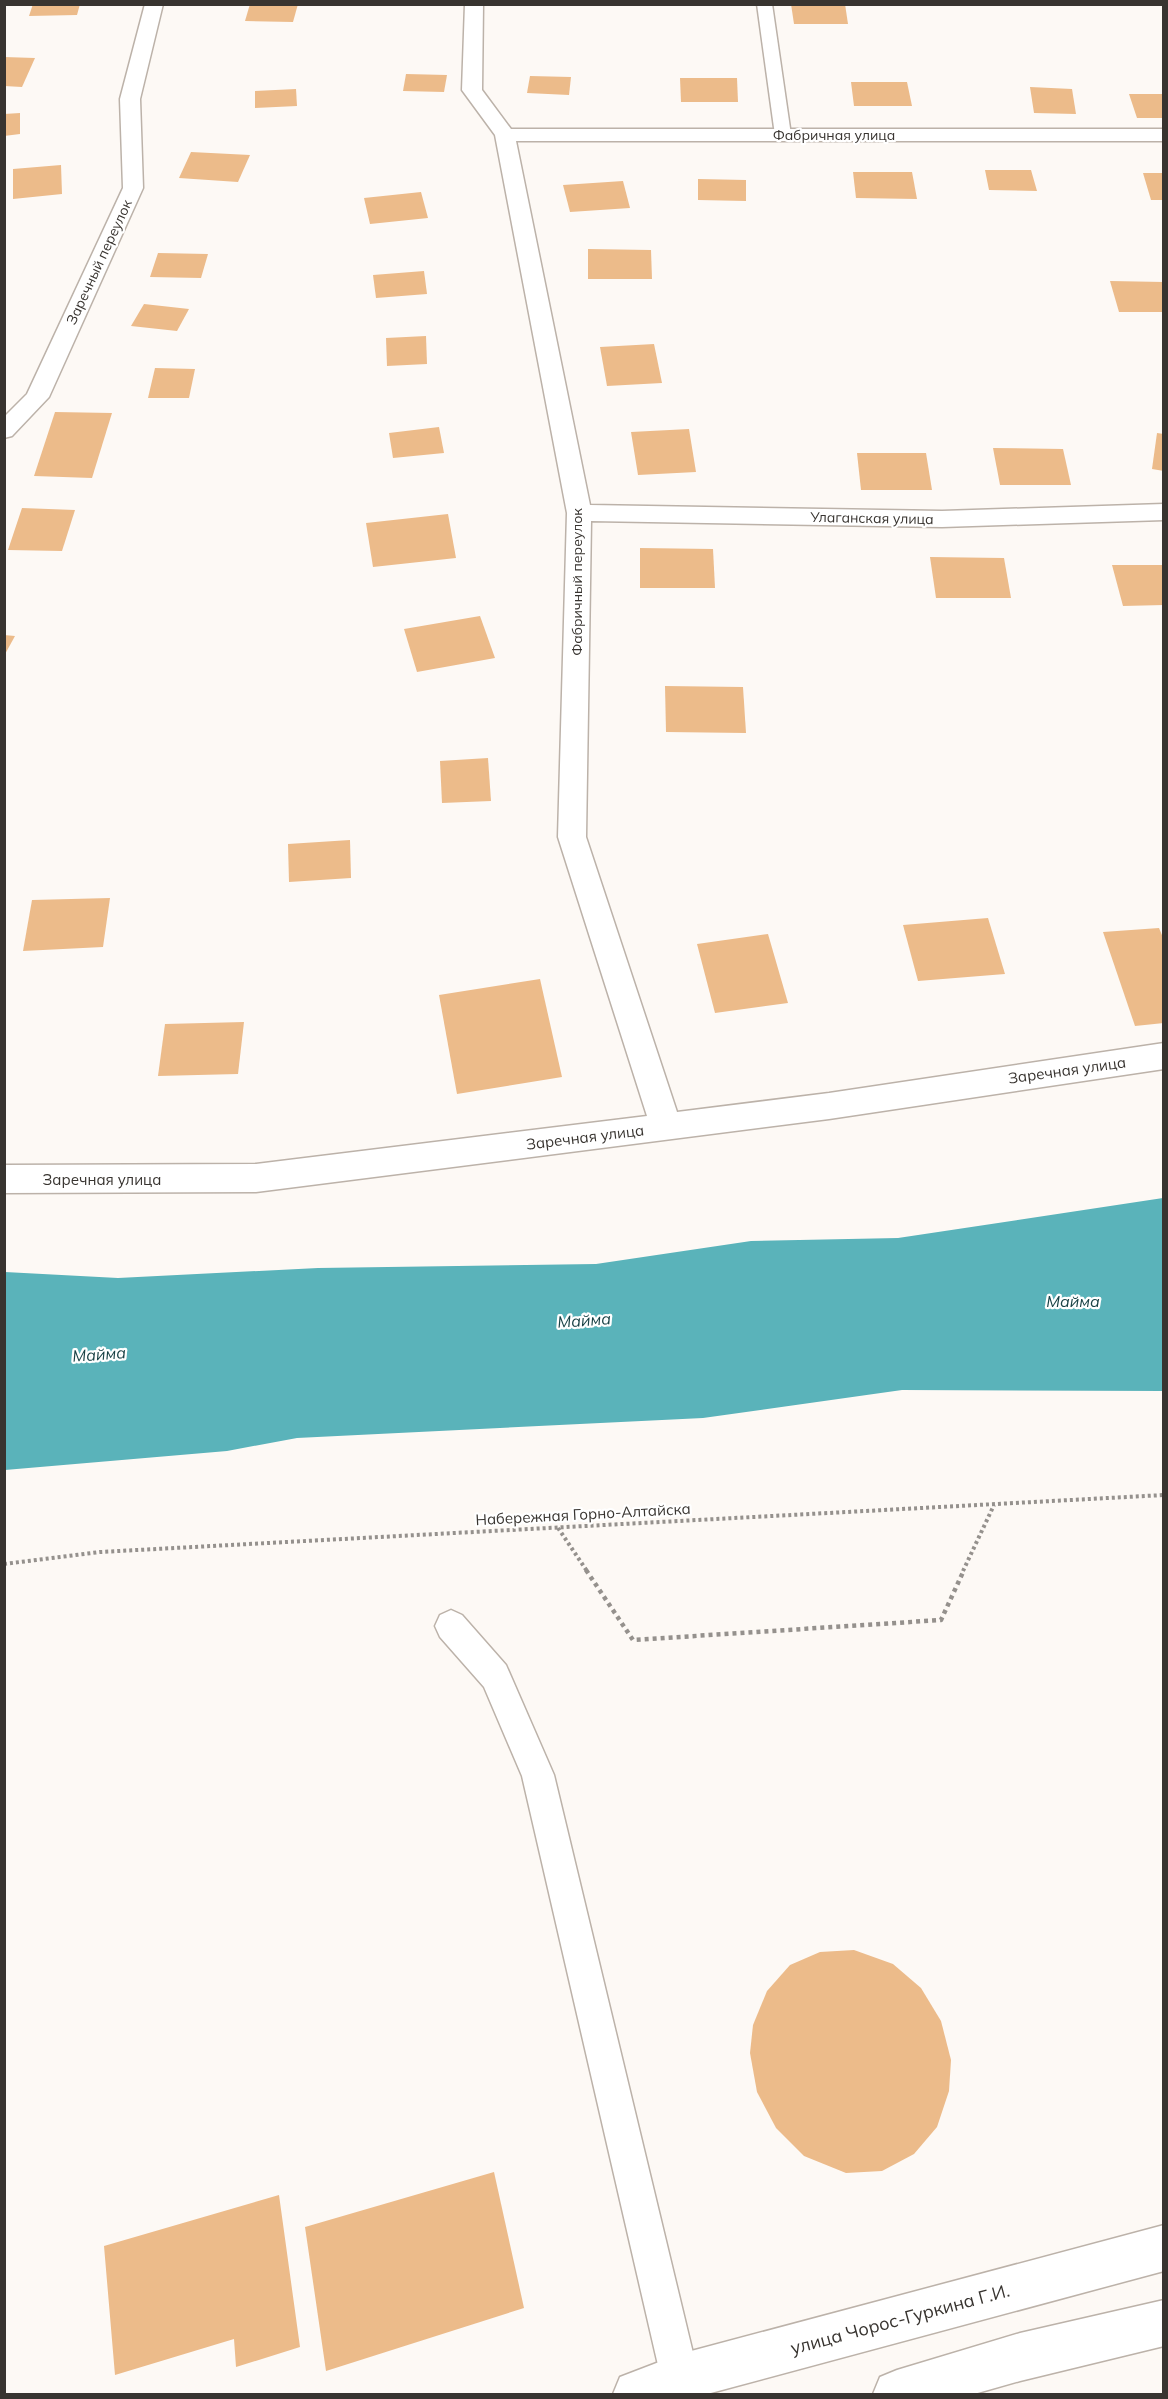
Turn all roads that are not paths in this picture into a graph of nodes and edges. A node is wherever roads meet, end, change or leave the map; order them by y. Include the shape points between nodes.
1 (154, 4) edge
2 (474, 4) edge
3 (764, 4) edge
4 (505, 135) junction
5 (783, 135) junction
6 (1164, 135) edge
7 (4, 431) edge
8 (1164, 512) edge
9 (579, 513) junction
10 (1164, 1056) edge
11 (666, 1126) junction
12 (4, 1179) edge
13 (451, 1626) dead end
14 (1164, 2248) edge
15 (1164, 2323) edge
16 (680, 2378) junction
17 (637, 2394) edge
18 (897, 2394) edge

1 - 7 street, Заречный переулок via 130,99 133,188 37,397
2 - 4 street, Фабричный переулок via 472,90
3 - 5 lane
4 - 5 street, Фабричная улица
4 - 9 street, Фабричный переулок
5 - 6 street, Фабричная улица
8 - 9 street, Улаганская улица via 942,519
9 - 11 street, Фабричный переулок via 572,837
10 - 11 street, Заречная улица
11 - 12 street, Заречная улица via 256,1178
13 - 16 lane via 495,1676 538,1775
14 - 16 street, улица Чорос-Гуркина Г.И.
15 - 18 street via 1020,2357
16 - 17 street, улица Чорос-Гуркина Г.И.

